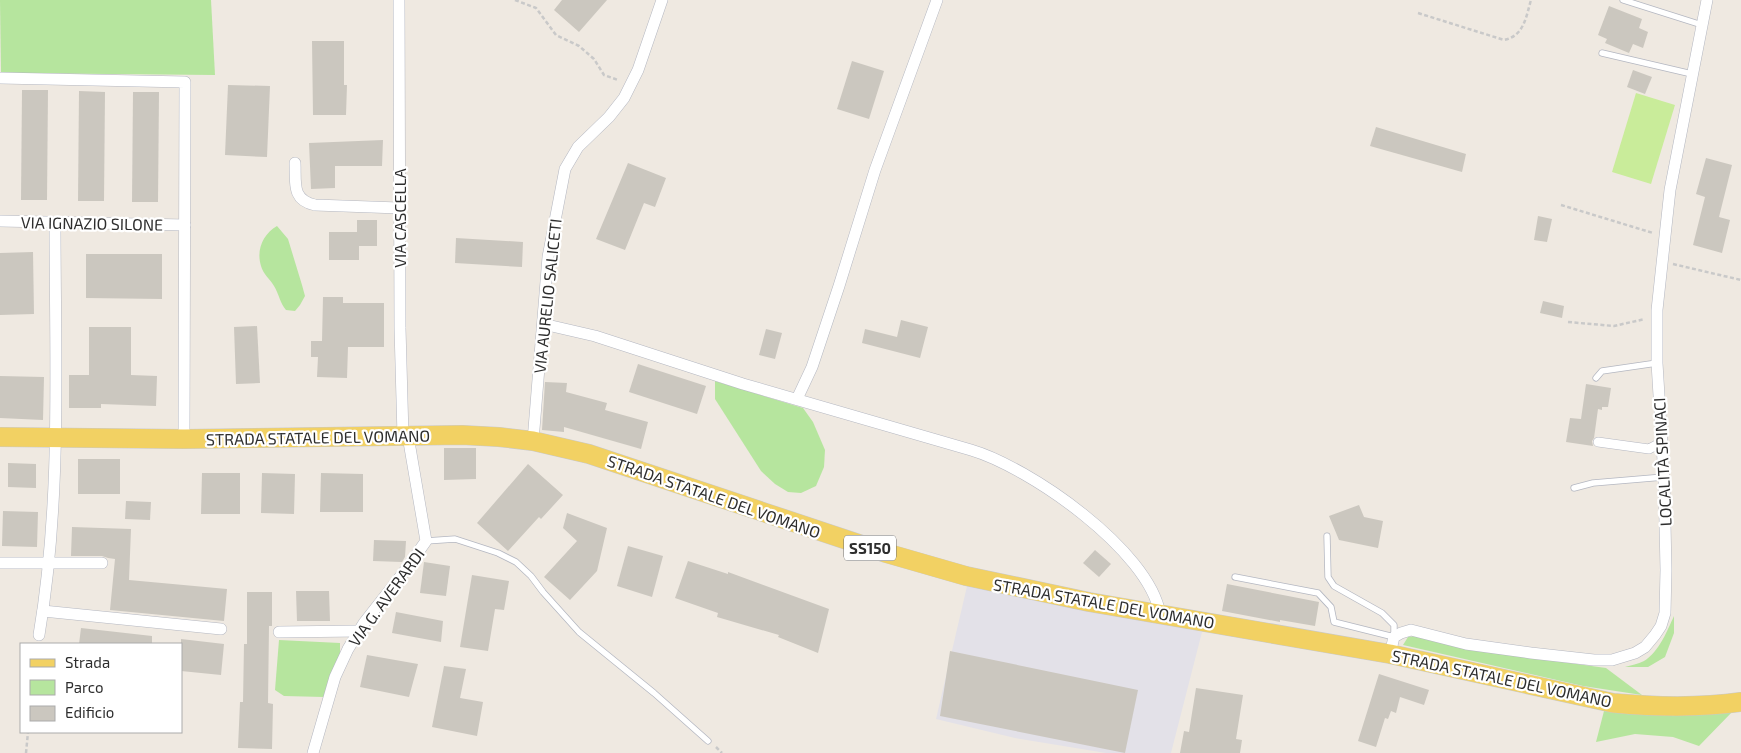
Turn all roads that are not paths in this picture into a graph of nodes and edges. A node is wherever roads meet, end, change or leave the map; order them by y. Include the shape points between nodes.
1 (399, 0) edge
2 (662, 0) edge
3 (937, 0) edge
4 (1622, 0) edge
5 (1707, 0) edge
6 (1702, 25) junction
7 (1602, 53) dead end
8 (1692, 74) junction
9 (0, 78) edge
10 (295, 163) dead end
11 (399, 208) junction
12 (0, 221) edge
13 (55, 222) junction
14 (185, 225) junction
15 (544, 324) junction
16 (1657, 363) junction
17 (1596, 378) dead end
18 (797, 399) junction
19 (406, 436) junction
20 (0, 437) edge
21 (56, 437) junction
22 (184, 439) junction
23 (533, 441) junction
24 (1598, 442) dead end
25 (1662, 442) junction
26 (1664, 477) junction
27 (1574, 488) dead end
28 (1327, 536) dead end
29 (426, 541) junction
30 (49, 562) junction
31 (0, 563) edge
32 (102, 563) dead end
33 (1235, 577) dead end
34 (43, 612) junction
35 (1160, 614) junction
36 (221, 629) dead end
37 (359, 631) junction
38 (279, 632) dead end
39 (39, 635) dead end
40 (1392, 646) junction
41 (1741, 702) edge
42 (708, 741) dead end
43 (313, 753) edge

1 - 11 street, VIA CASCELLA
2 - 15 street, VIA AURELIO SALICETI via 624,98 578,147 565,169 548,257
3 - 18 street via 876,170 812,366
4 - 6 lane
5 - 6 street, LOCALITÀ SPINACI
6 - 8 street, LOCALITÀ SPINACI
7 - 8 lane
8 - 16 street, LOCALITÀ SPINACI via 1670,190 1658,310
9 - 14 street via 185,82
10 - 11 street via 297,192 305,202
11 - 19 street, VIA CASCELLA
12 - 13 street, VIA IGNAZIO SILONE
13 - 14 street, VIA IGNAZIO SILONE
13 - 21 street
14 - 22 street
15 - 18 street
15 - 23 street, VIA AURELIO SALICETI
16 - 17 lane via 1602,371
16 - 25 street, LOCALITÀ SPINACI
18 - 35 street via 985,454 1023,473 1113,540 1144,578
19 - 22 main road, STRADA STATALE DEL VOMANO / SS150
19 - 23 main road, STRADA STATALE DEL VOMANO / SS150 via 483,436
19 - 29 street, VIA G. AVERARDI
20 - 21 main road, STRADA STATALE DEL VOMANO / SS150
21 - 22 main road, STRADA STATALE DEL VOMANO / SS150
21 - 30 street
23 - 35 main road, STRADA STATALE DEL VOMANO / SS150 via 609,460 944,570
24 - 25 street via 1650,449
25 - 26 street, LOCALITÀ SPINACI
26 - 27 lane via 1593,483
26 - 40 street, LOCALITÀ SPINACI via 1665,613 1655,635 1635,653 1612,660 1594,660 1466,644 1411,630 1401,633
28 - 40 lane via 1328,576 1334,586 1382,613 1394,625
29 - 37 street, VIA G. AVERARDI
29 - 42 lane via 456,539 516,562 579,632
30 - 31 street
30 - 32 street
30 - 34 street
33 - 40 lane via 1318,593 1331,607 1334,622
34 - 36 street
34 - 39 street
35 - 40 main road, STRADA STATALE DEL VOMANO / SS150
37 - 38 street
37 - 43 street, VIA G. AVERARDI via 338,671
40 - 41 main road, STRADA STATALE DEL VOMANO / SS150 via 1613,703 1695,706

